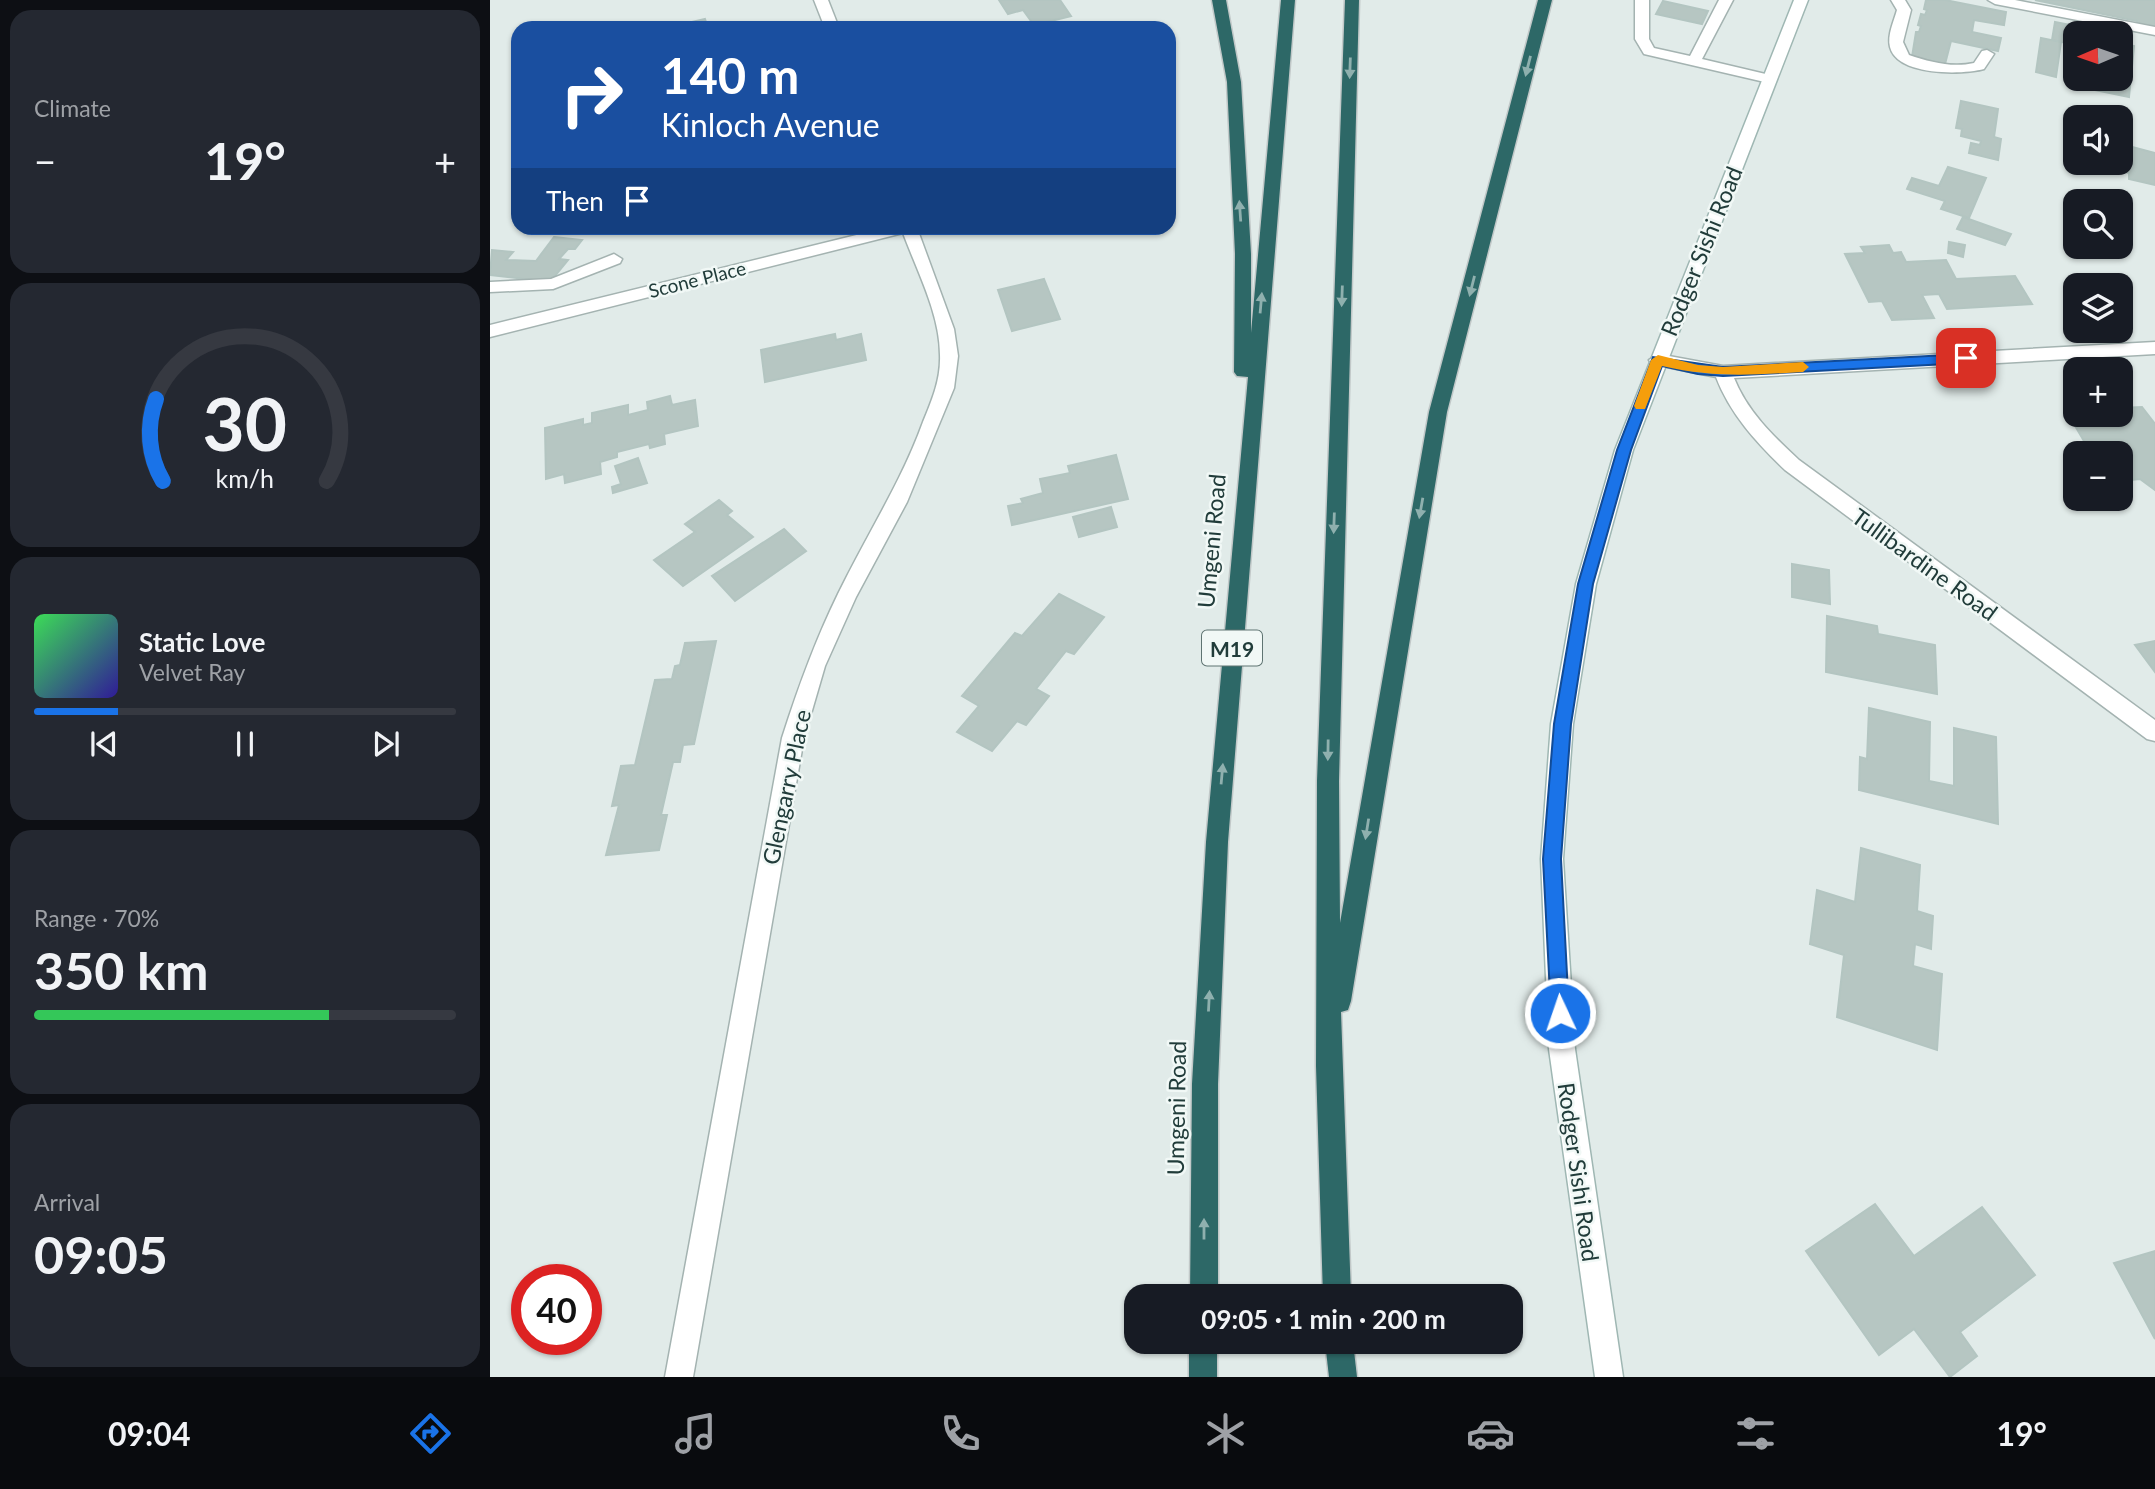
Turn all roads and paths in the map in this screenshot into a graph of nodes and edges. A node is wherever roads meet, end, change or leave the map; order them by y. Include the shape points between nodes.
1 (821, 0) edge
2 (1219, 0) edge
3 (1287, 0) edge
4 (1352, 0) edge
5 (1545, 0) edge
6 (1642, 0) edge
7 (1726, 0) edge
8 (1801, 0) edge
9 (1898, 0) edge
10 (1995, 0) edge
11 (829, 21) edge
12 (2155, 31) edge
13 (1987, 54) dead end
14 (1693, 63) junction
15 (1769, 79) junction
16 (875, 235) edge
17 (912, 235) edge
18 (614, 259) dead end
19 (490, 287) edge
20 (490, 331) edge
21 (2155, 348) edge
22 (1658, 360) junction
23 (1723, 372) junction
24 (1237, 598) junction
25 (2155, 732) edge
26 (1329, 1066) junction
27 (1204, 1284) edge
28 (1337, 1284) edge
29 (1203, 1354) edge
30 (1340, 1354) edge
31 (679, 1377) edge
32 (1203, 1377) edge
33 (1343, 1377) edge
34 (1609, 1377) edge

1 - 11 street
24 -> 2 highway via 1243,254 1234,82
24 -> 3 highway, Umgeni Road / M19
4 -> 26 highway via 1328,767
5 -> 26 highway via 1438,412
6 - 14 street via 1642,39 1649,51
7 - 14 street
8 - 15 street, Rodger Sishi Road
9 - 13 street via 1904,10 1896,45 1904,58 1964,69 1979,66
10 - 12 street
14 - 15 street
15 - 22 street, Rodger Sishi Road
16 - 20 street, Scone Place
17 - 31 street, Glengarry Place via 946,329 945,388 898,502 847,595 816,666 793,738
18 - 19 street via 553,284
21 - 23 street
22 - 23 street
22 - 34 street, Rodger Sishi Road via 1624,450 1586,584 1562,724 1552,859 1562,1049
23 - 25 street, Tullibardine Road via 1747,420 1792,465
27 -> 24 highway, Umgeni Road / M19 via 1205,1084 1217,842
26 - 28 highway
29 - 32 highway
30 - 33 highway

